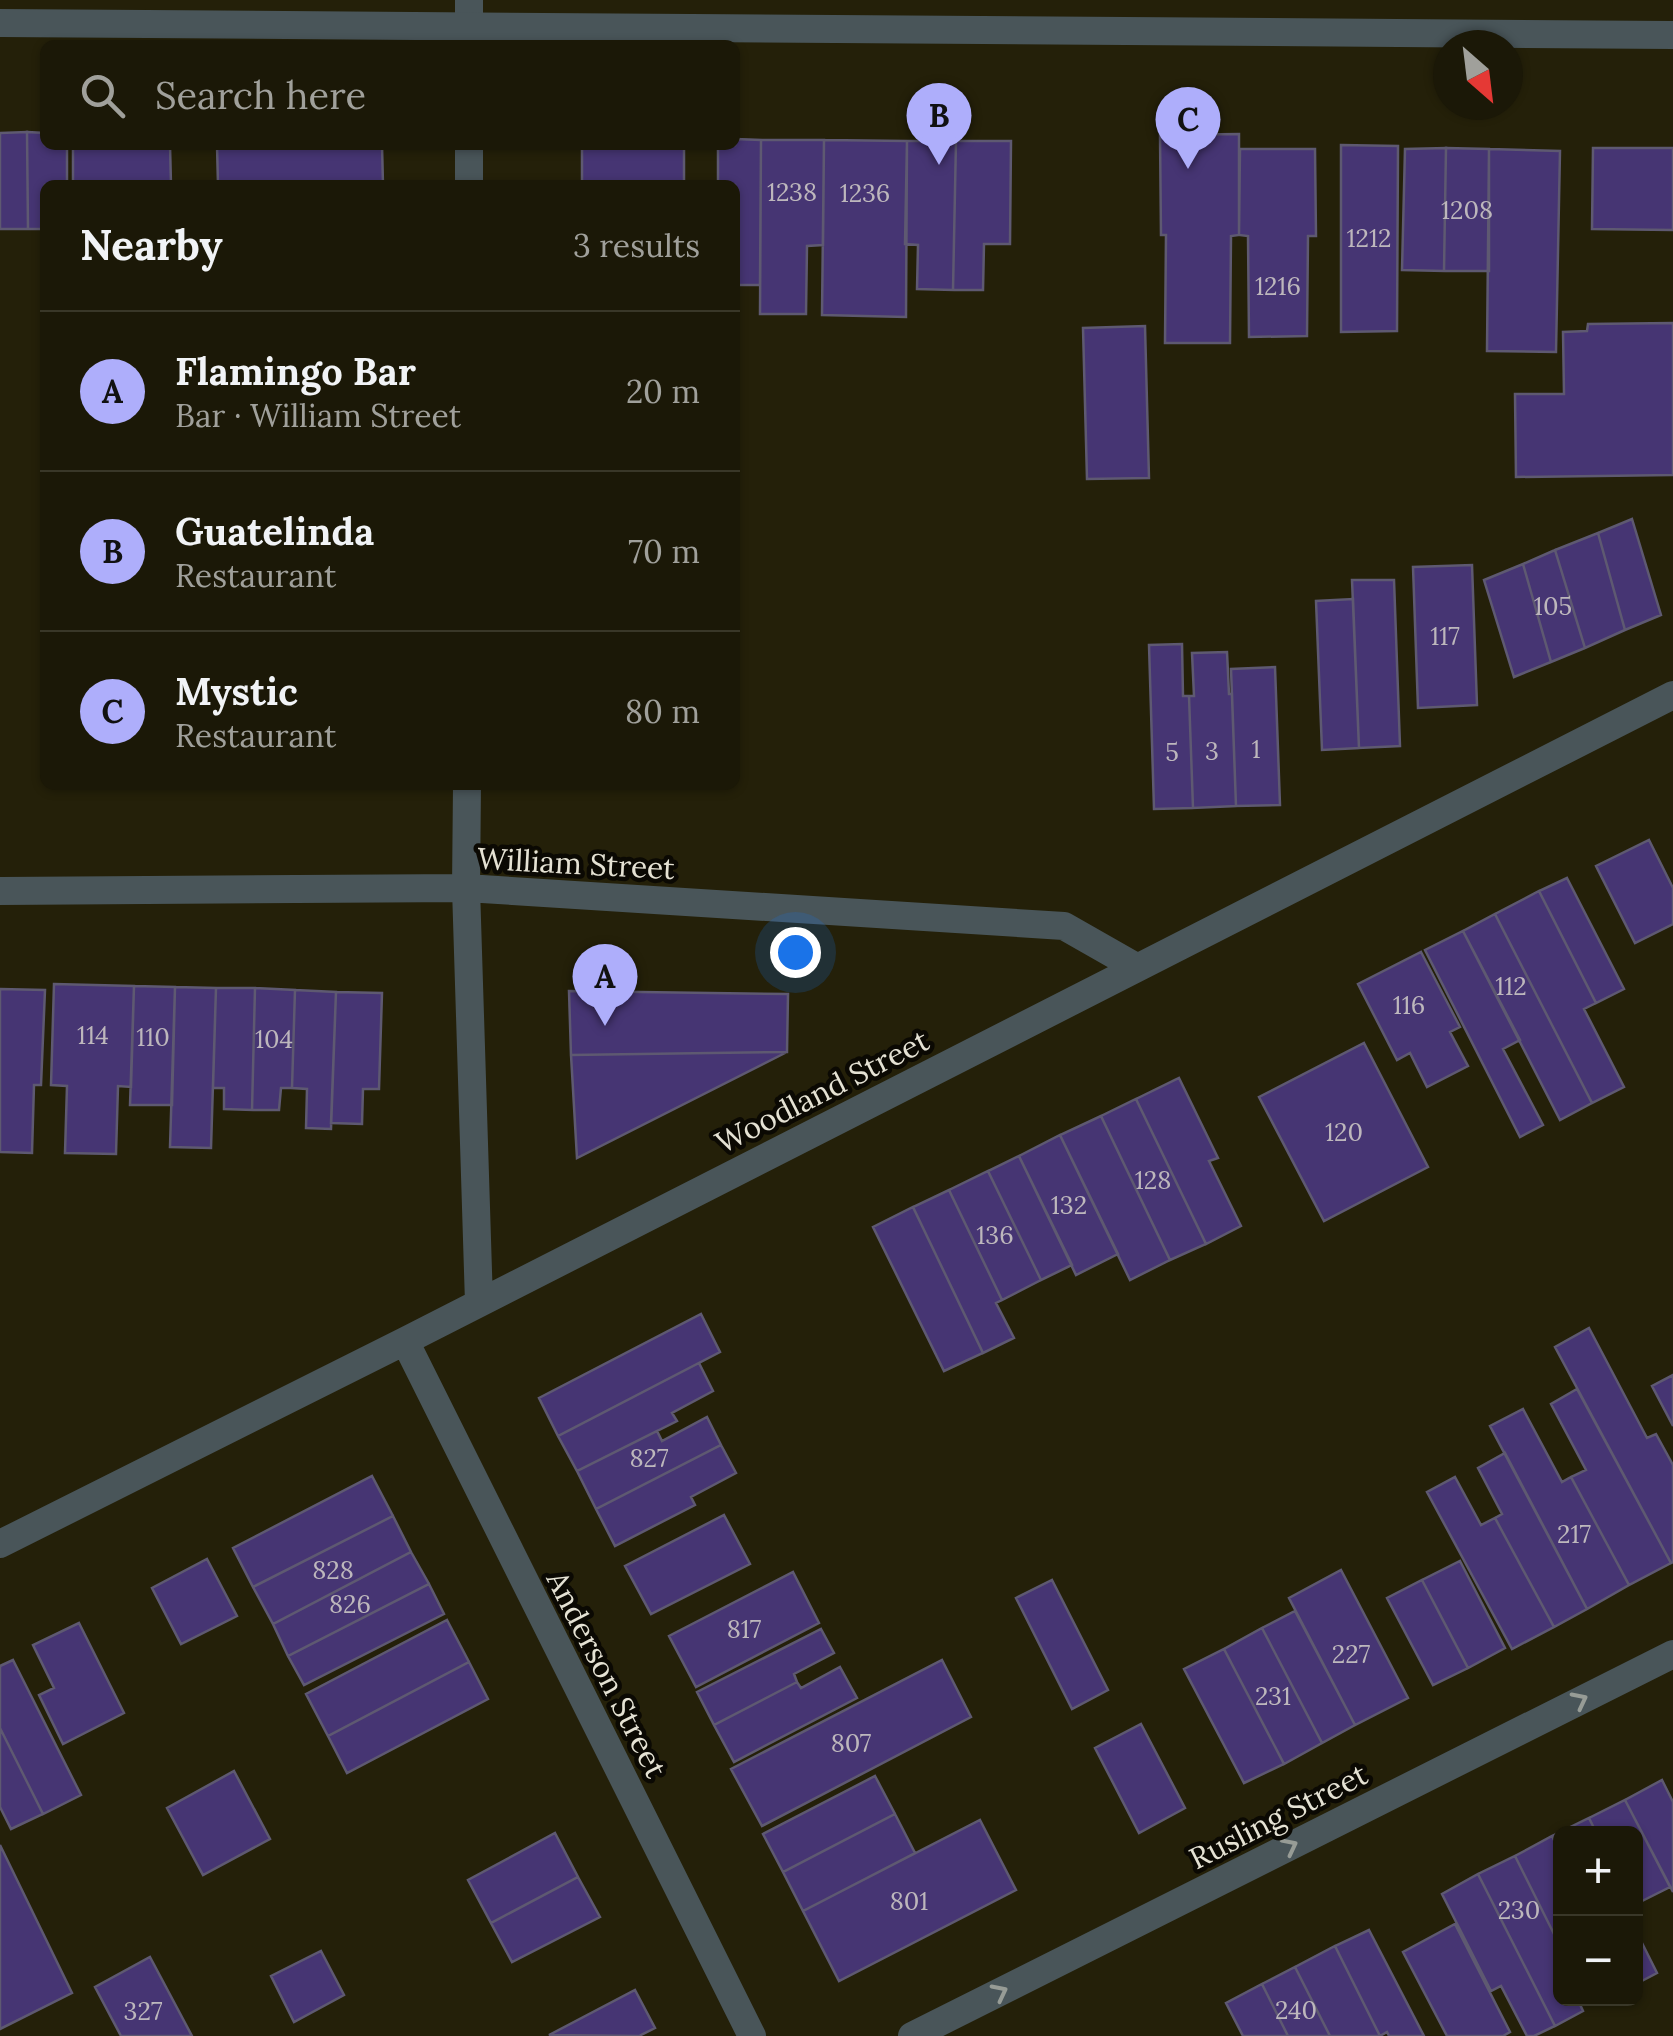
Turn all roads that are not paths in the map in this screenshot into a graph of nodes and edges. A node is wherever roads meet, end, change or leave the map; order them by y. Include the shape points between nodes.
1 (0, 24) edge
2 (469, 24) edge
3 (1673, 36) edge
4 (469, 150) edge
5 (469, 180) edge
6 (1673, 695) edge
7 (467, 790) edge
8 (466, 888) junction
9 (0, 892) edge
10 (1136, 967) junction
11 (478, 1303) junction
12 (405, 1341) junction
13 (0, 1544) edge
14 (1673, 1654) edge
15 (752, 2036) edge
16 (912, 2036) edge

1 - 2 street
2 - 3 street
4 - 5 street
6 - 10 street, Woodland Street
7 - 8 street
8 - 9 street, William Street
8 - 10 street, William Street via 1064,926
8 - 11 street
10 - 11 street, Woodland Street
11 - 12 street, Woodland Street
12 - 13 street, Woodland Street
12 - 15 street, Anderson Street
16 -> 14 street, Rusling Street

